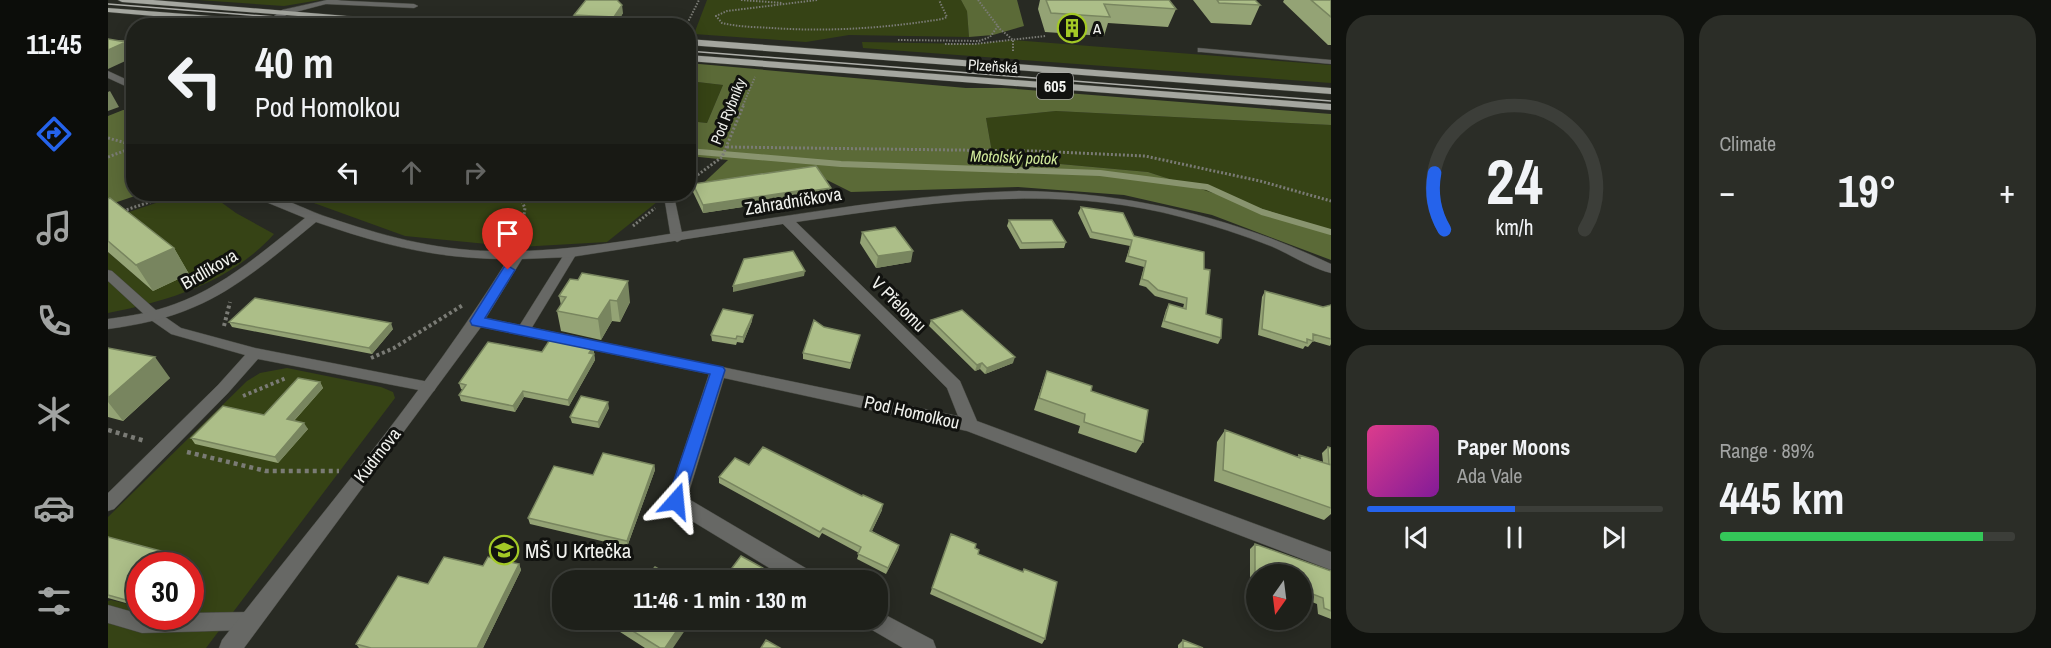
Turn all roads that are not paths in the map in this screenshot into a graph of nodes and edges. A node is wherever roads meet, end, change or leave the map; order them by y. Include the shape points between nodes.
1 (122, 0) edge
2 (337, 0) edge
3 (326, 2) junction
4 (414, 6) dead end
5 (108, 10) edge
6 (285, 12) junction
7 (186, 18) edge
8 (274, 18) edge
9 (361, 18) edge
10 (696, 43) edge
11 (1201, 50) dead end
12 (696, 59) edge
13 (1331, 62) edge
14 (108, 74) edge
15 (126, 83) edge
16 (1331, 91) edge
17 (1331, 107) edge
18 (276, 201) edge
19 (670, 201) edge
20 (314, 217) junction
21 (786, 220) junction
22 (677, 238) junction
23 (571, 253) junction
24 (517, 256) junction
25 (1331, 268) edge
26 (108, 274) edge
27 (153, 315) junction
28 (477, 321) junction
29 (108, 324) edge
30 (523, 331) junction
31 (255, 353) junction
32 (718, 370) junction
33 (429, 387) junction
34 (970, 425) junction
35 (108, 504) edge
36 (1331, 561) edge
37 (790, 570) edge
38 (108, 614) edge
39 (249, 621) junction
40 (888, 627) edge
41 (230, 648) edge
42 (925, 648) edge

1 - 6 main road
2 - 3 street
3 - 4 lane
3 - 6 street
5 - 7 main road
6 - 8 street
6 - 9 main road
10 - 16 main road, Plzeňská / 605
11 - 13 lane
12 - 17 main road, Plzeňská / 605
14 - 15 street
18 - 20 street, Zahradníčkova
19 - 22 lane
20 - 24 street, Zahradníčkova via 413,247
20 - 27 street, Brdlíkova via 200,299
21 - 22 street, Zahradníčkova
21 - 25 street, Zahradníčkova via 952,196 1088,197 1197,217 1260,237
21 - 34 street, V Přelomu via 954,385
22 - 23 street, Zahradníčkova
23 - 24 street, Zahradníčkova
23 - 30 lane
24 - 28 street, Kudrnova
26 - 27 lane
27 - 29 street, Brdlíkova
27 - 31 lane via 176,331
28 - 30 street, Pod Homolkou
28 - 33 street, Kudrnova
30 - 32 street, Pod Homolkou
31 - 33 lane
31 - 35 lane
32 - 34 street, Pod Homolkou
32 - 37 street via 676,501
33 - 39 street, Kudrnova
34 - 36 street, Pod Homolkou
38 - 39 lane via 142,624
39 - 41 street, Kudrnova
40 - 42 street

